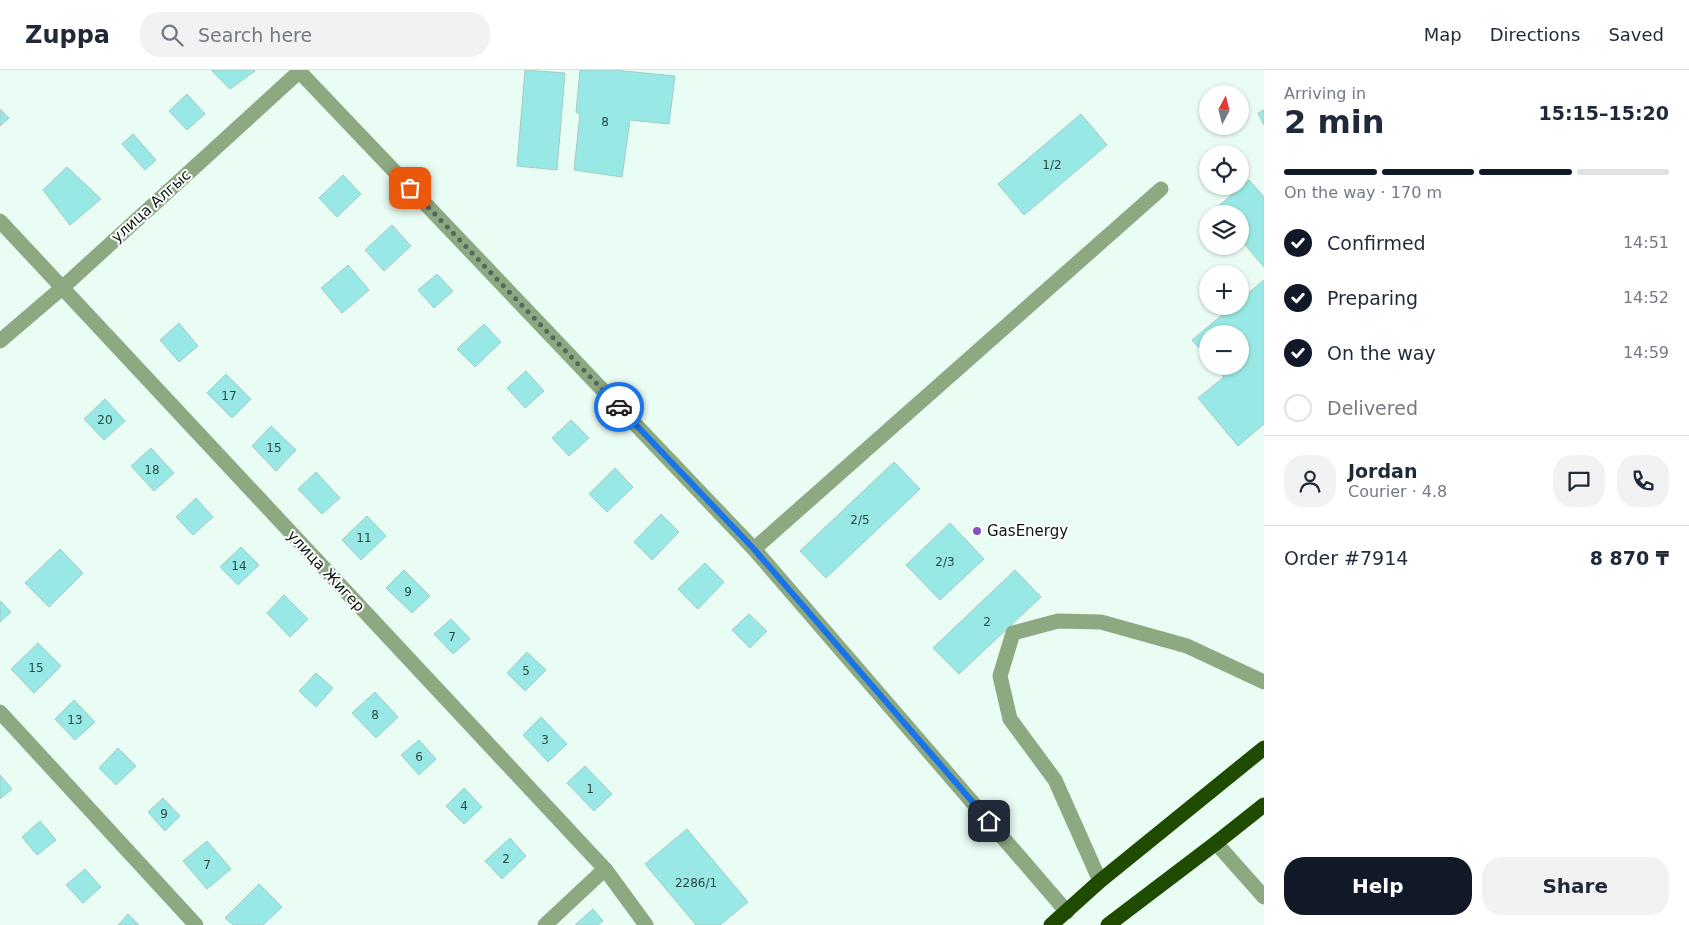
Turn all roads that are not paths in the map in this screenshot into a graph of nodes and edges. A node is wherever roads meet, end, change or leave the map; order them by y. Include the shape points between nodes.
1 (299, 71) edge
2 (1161, 189) dead end
3 (0, 221) edge
4 (62, 288) junction
5 (0, 341) edge
6 (754, 549) junction
7 (1264, 682) edge
8 (0, 712) edge
9 (1264, 748) edge
10 (1264, 805) edge
11 (1216, 843) junction
12 (605, 869) junction
13 (1100, 881) junction
14 (1264, 897) edge
15 (1067, 912) junction
16 (196, 925) edge
17 (545, 925) edge
18 (646, 925) edge
19 (1051, 925) edge
20 (1108, 925) edge

1 - 4 street, улица Алгыс
1 - 6 street
2 - 6 street
3 - 4 street, улица Жигер
4 - 5 street, улица Алгыс
4 - 12 street, улица Жигер
6 - 15 street
7 - 13 street via 1187,646 1101,622 1058,621 1013,633 1000,676 1010,719 1055,780
8 - 16 street
9 - 13 highway
10 - 11 highway
11 - 14 street
11 - 20 highway
12 - 17 street
12 - 18 street, улица Жигер
13 - 15 highway
15 - 19 highway

